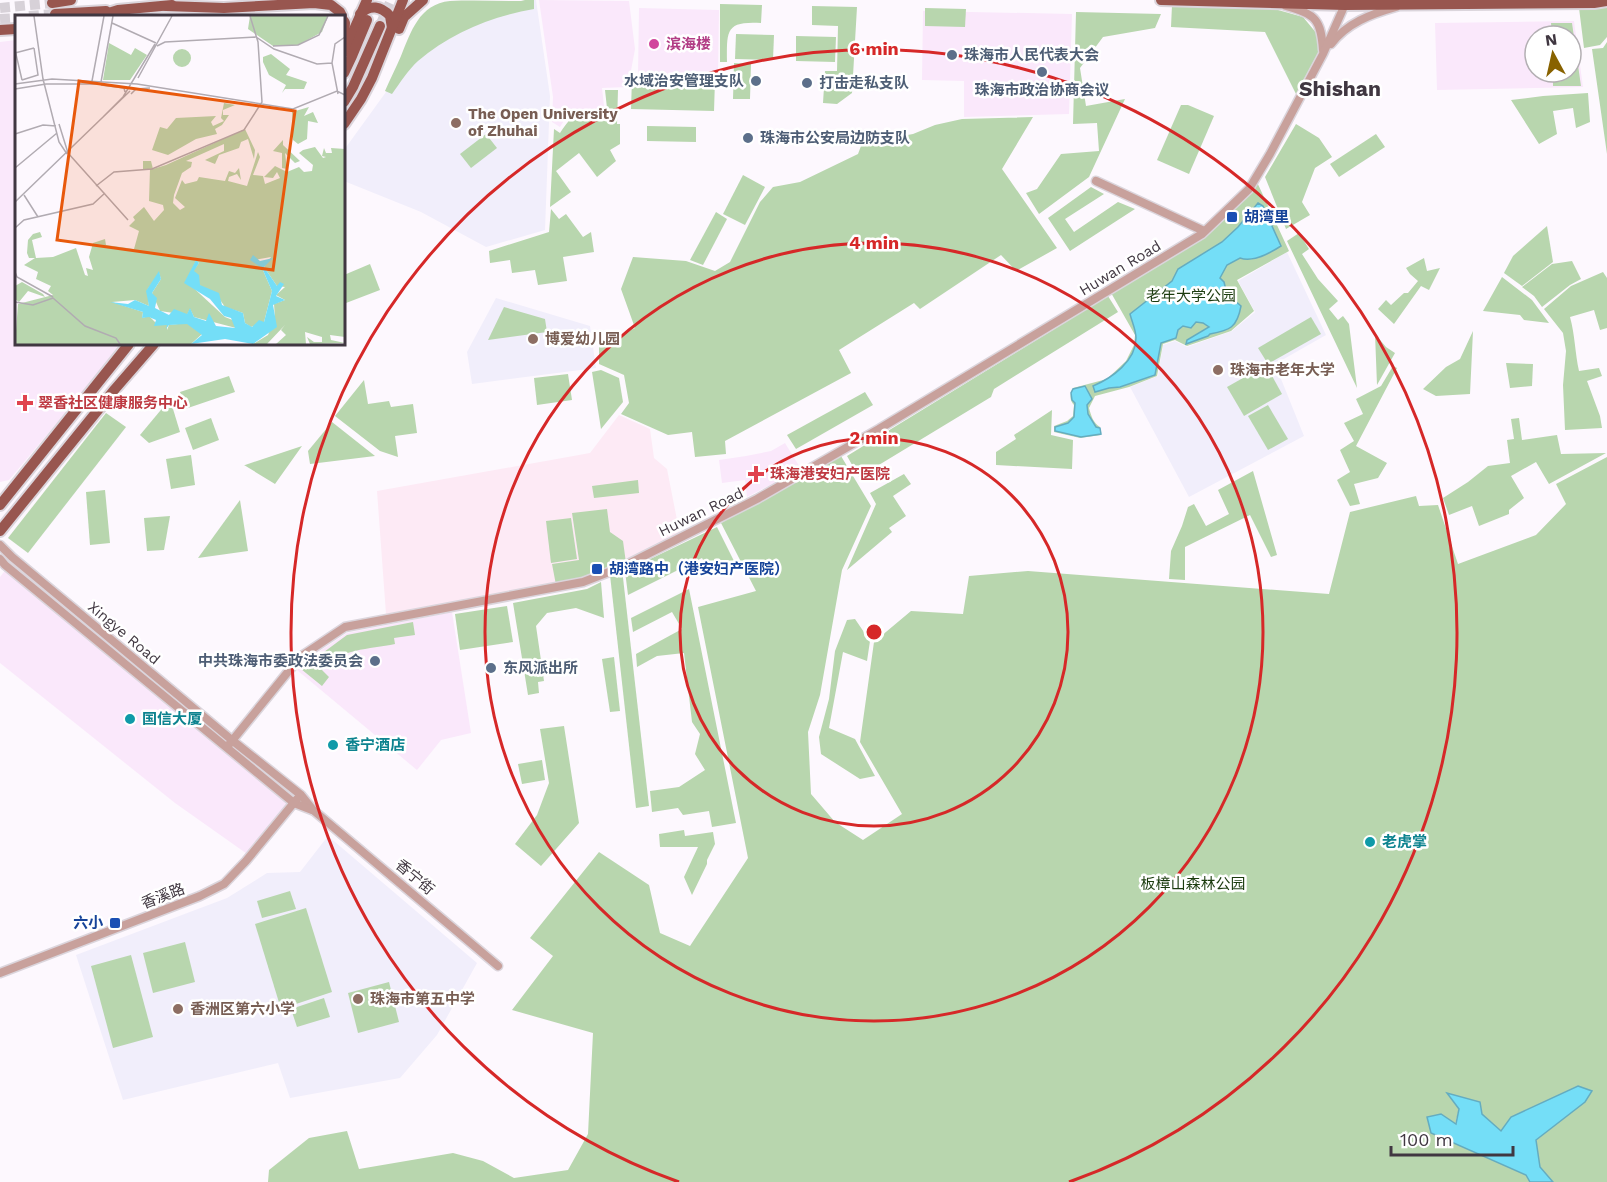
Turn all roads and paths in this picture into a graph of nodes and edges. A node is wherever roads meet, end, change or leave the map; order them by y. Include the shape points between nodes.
1 (71, 0) edge
2 (214, 0) edge
3 (366, 0) edge
4 (403, 0) edge
5 (423, 0) edge
6 (1161, 0) edge
7 (1265, 2) junction
8 (1607, 2) edge
9 (1346, 3) edge
10 (1406, 5) junction
11 (165, 6) junction
12 (118, 10) junction
13 (102, 15) edge
14 (341, 15) edge
15 (363, 18) junction
16 (380, 26) tunnel mouth
17 (392, 28) junction
18 (15, 29) edge
19 (0, 30) edge
20 (345, 50) edge
21 (1323, 54) junction
22 (345, 69) edge
23 (372, 78) junction
24 (345, 100) edge
25 (345, 123) edge
26 (1096, 181) dead end
27 (1204, 231) junction
28 (128, 345) edge
29 (153, 345) edge
30 (48, 445) junction
31 (61, 456) junction
32 (23, 476) junction
33 (0, 494) edge
34 (0, 505) edge
35 (0, 531) edge
36 (0, 545) edge
37 (0, 559) edge
38 (230, 744) junction
39 (301, 795) junction
40 (294, 803) junction
41 (313, 810) junction
42 (498, 966) dead end
43 (0, 973) edge

1 - 12 main road via 54,8
2 - 11 main road
3 - 15 main road
4 - 17 main road
5 - 23 main road via 404,17 388,56
6 - 7 main road
7 - 9 main road
7 - 21 street via 1305,12 1316,20 1322,34
8 - 10 main road
9 - 10 main road
9 - 21 street
10 - 21 street via 1349,26
11 - 12 main road
11 - 14 main road via 224,8 314,3 331,5
12 - 13 main road
15 - 17 main road via 368,8 381,9 390,16
15 - 20 main road
15 - 22 main road
16 - 24 main road
17 - 23 main road
18 - 19 main road
21 - 27 street, Huwan Road via 1249,189
23 - 25 main road
26 - 27 street
27 - 38 street, Huwan Road via 757,499 622,567 583,582 345,627 300,657
28 - 30 main road
29 - 31 main road
30 - 31 main road
30 - 32 main road
31 - 35 main road
32 - 33 main road
32 - 34 main road
36 - 38 street, Xingye Road
37 - 38 street, Xingye Road
38 - 39 street, 香宁街
38 - 40 street, 香宁街
39 - 40 street, 香溪路
39 - 41 street, 香宁街
40 - 41 street, 香宁街
40 - 43 street, 香溪路 via 224,884
41 - 42 street, 香宁街

